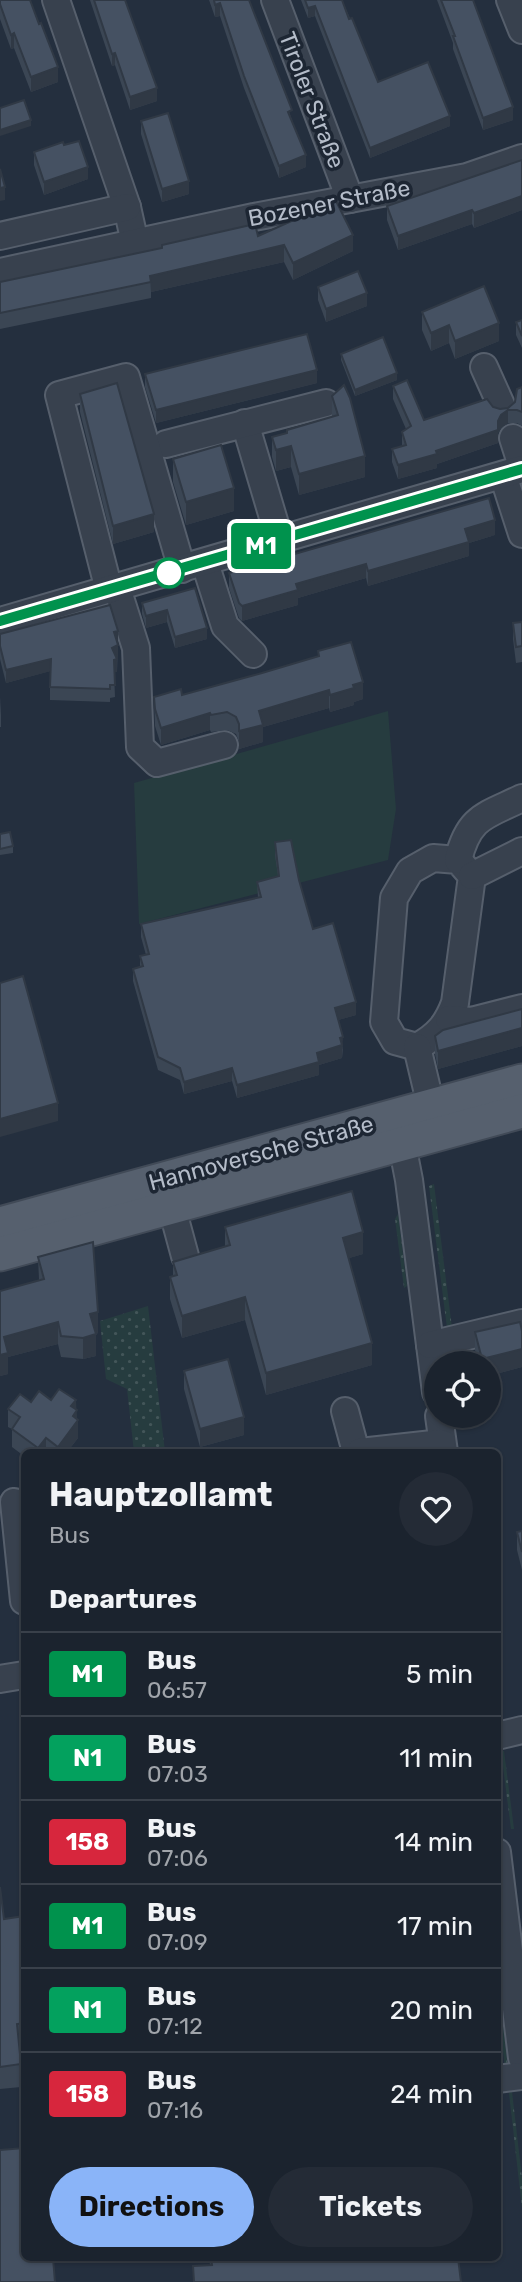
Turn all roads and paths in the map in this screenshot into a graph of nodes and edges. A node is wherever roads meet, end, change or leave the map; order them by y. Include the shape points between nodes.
1 (56, 0) edge
2 (275, 0) edge
3 (510, 0) edge
4 (522, 30) edge
5 (522, 158) edge
6 (350, 199) junction
7 (127, 207) junction
8 (0, 236) edge
9 (135, 243) junction
10 (0, 272) edge
11 (484, 367) dead end
12 (326, 403) dead end
13 (502, 407) edge
14 (245, 423) junction
15 (513, 438) dead end
16 (166, 444) dead end
17 (516, 470) edge
18 (522, 534) edge
19 (280, 541) junction
20 (193, 566) junction
21 (113, 589) junction
22 (0, 621) edge
23 (253, 654) dead end
24 (224, 744) dead end
25 (522, 798) edge
26 (522, 851) edge
27 (465, 868) junction
28 (522, 1007) edge
29 (449, 1019) junction
30 (417, 1047) junction
31 (522, 1081) edge
32 (424, 1108) junction
33 (522, 1111) edge
34 (402, 1144) junction
35 (172, 1208) junction
36 (0, 1224) edge
37 (0, 1254) edge
38 (185, 1256) edge
39 (522, 1324) edge
40 (430, 1345) junction
41 (431, 1351) edge
42 (345, 1411) dead end
43 (440, 1428) edge
44 (443, 1448) edge
45 (357, 1449) edge
46 (422, 1449) edge
47 (13, 1502) edge
48 (21, 1574) edge
49 (21, 1676) edge
50 (0, 1679) edge
51 (522, 1730) edge
52 (501, 1735) edge
53 (501, 1863) edge
54 (512, 1894) edge
55 (502, 1933) edge
56 (522, 2058) edge
57 (522, 2076) edge
58 (501, 2079) edge

1 - 7 street
2 - 6 street, Tiroler Straße
3 - 4 street
5 - 6 street, Bozener Straße via 467,177
6 - 9 street, Bozener Straße
7 - 8 street
7 - 9 street
9 - 10 street, Bozener Straße
11 - 13 street
12 - 14 street
14 - 16 street
14 - 19 street
15 - 17 street
17 - 18 street
17 - 19 street
19 - 20 street
20 - 21 street
20 - 21 street via 126,377 59,395
20 - 23 street via 225,626
21 - 22 street
21 - 24 street via 136,648 140,747 157,763
25 - 27 street via 477,820 463,841
26 - 27 street
27 - 29 street via 455,1003
27 - 30 street via 433,858 410,871 394,898 384,1022 395,1041
28 - 29 street via 471,1021
29 - 30 street via 435,1037
30 - 32 street
31 - 32 main road, Hannoversche Straße
32 - 34 street
32 - 36 main road, Hannoversche Straße
33 - 34 main road, Hannoversche Straße
34 - 35 main road, Hannoversche Straße
34 - 40 street
35 - 37 main road, Hannoversche Straße
35 - 38 street
39 - 40 street
40 - 41 street
42 - 45 street
43 - 44 street
44 - 46 street
47 - 48 street
49 - 50 street
51 - 52 street
53 - 54 street
54 - 55 street
55 - 56 street
57 - 58 street

